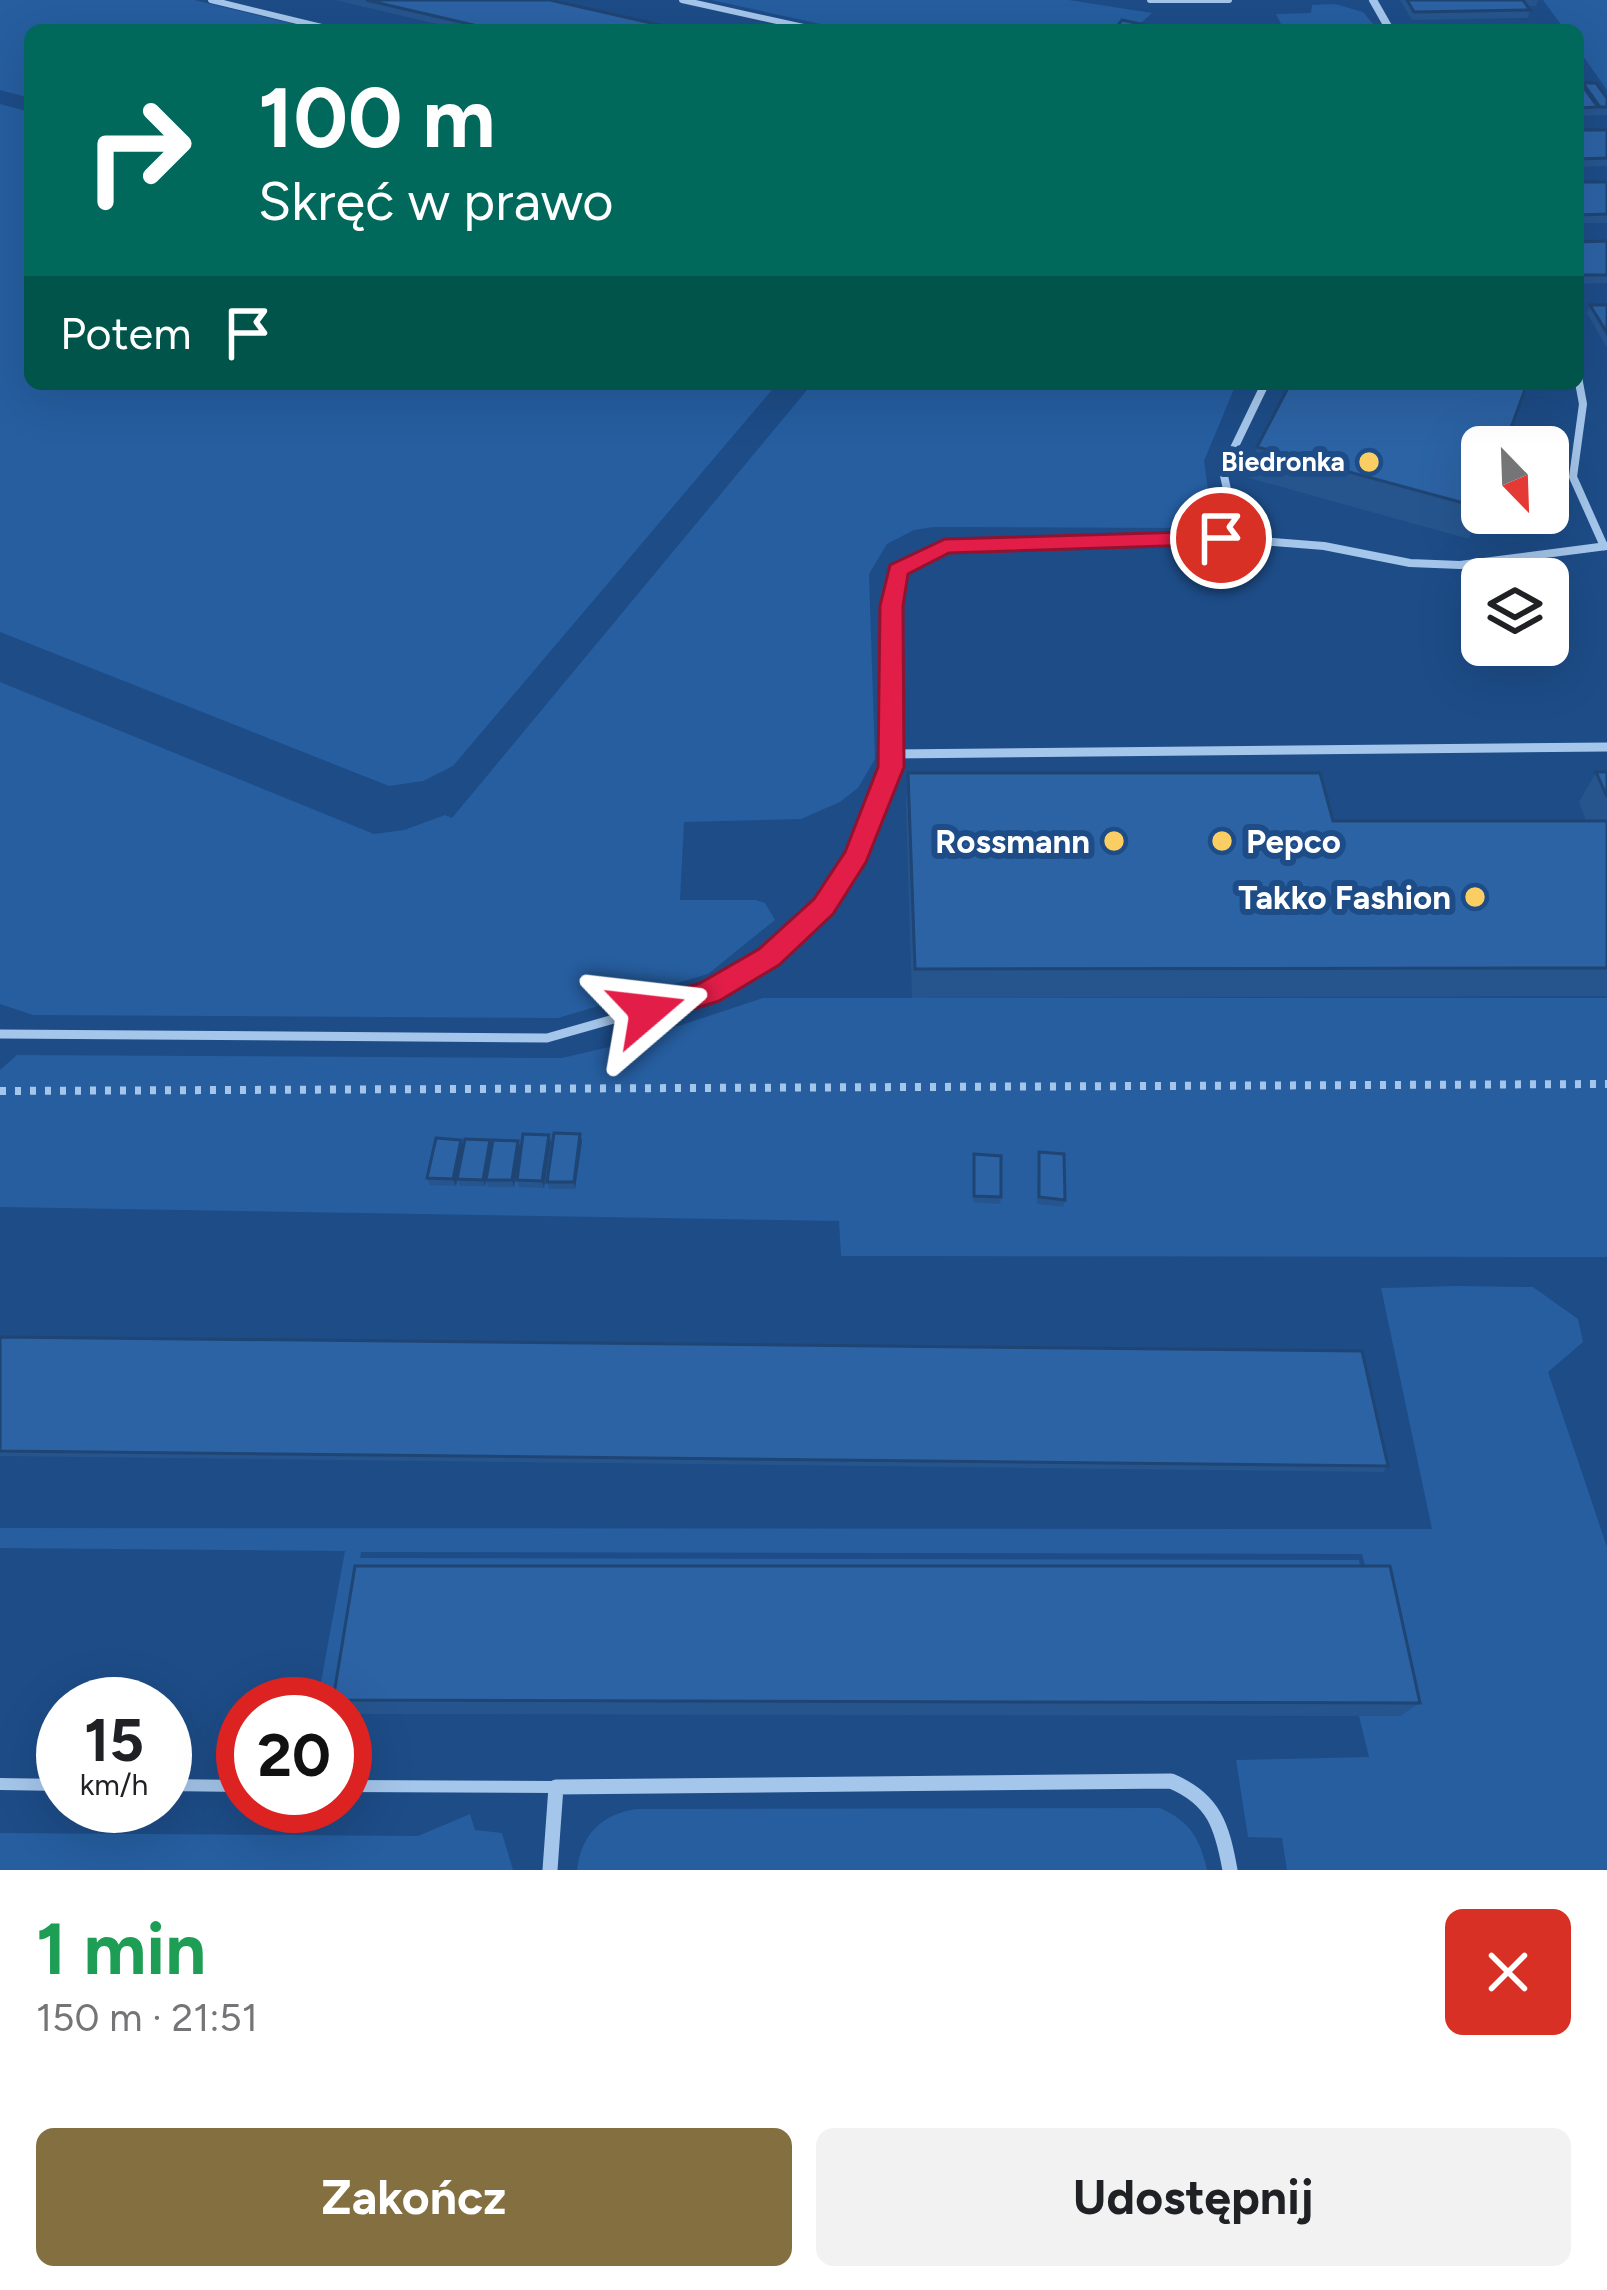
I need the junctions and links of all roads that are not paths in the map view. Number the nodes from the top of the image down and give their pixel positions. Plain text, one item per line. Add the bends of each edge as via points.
1 (211, 0) edge
2 (682, 0) edge
3 (1150, 0) edge
4 (1229, 0) edge
5 (777, 21) junction
6 (309, 24) edge
7 (774, 24) edge
8 (790, 24) edge
9 (1262, 390) edge
10 (1582, 390) edge
11 (1238, 540) junction
12 (1606, 546) edge
13 (1607, 747) edge
14 (891, 754) junction
15 (0, 1034) edge
16 (0, 1784) edge
17 (36, 1785) edge
18 (372, 1786) edge
19 (556, 1786) junction
20 (550, 1870) edge
21 (1230, 1870) edge

1 - 6 lane
2 - 5 lane
3 - 4 lane
5 - 7 lane
5 - 8 lane
9 - 11 lane via 1223,471
10 - 12 lane via 1587,408 1572,450 1573,478
11 - 12 lane via 1460,565
11 - 14 lane via 945,546 898,571
13 - 14 lane
14 - 15 lane via 874,817 823,907 769,957 709,992 547,1038
16 - 17 lane
18 - 19 lane
19 - 20 street
19 - 21 street via 1171,1781 1204,1795 1215,1811

